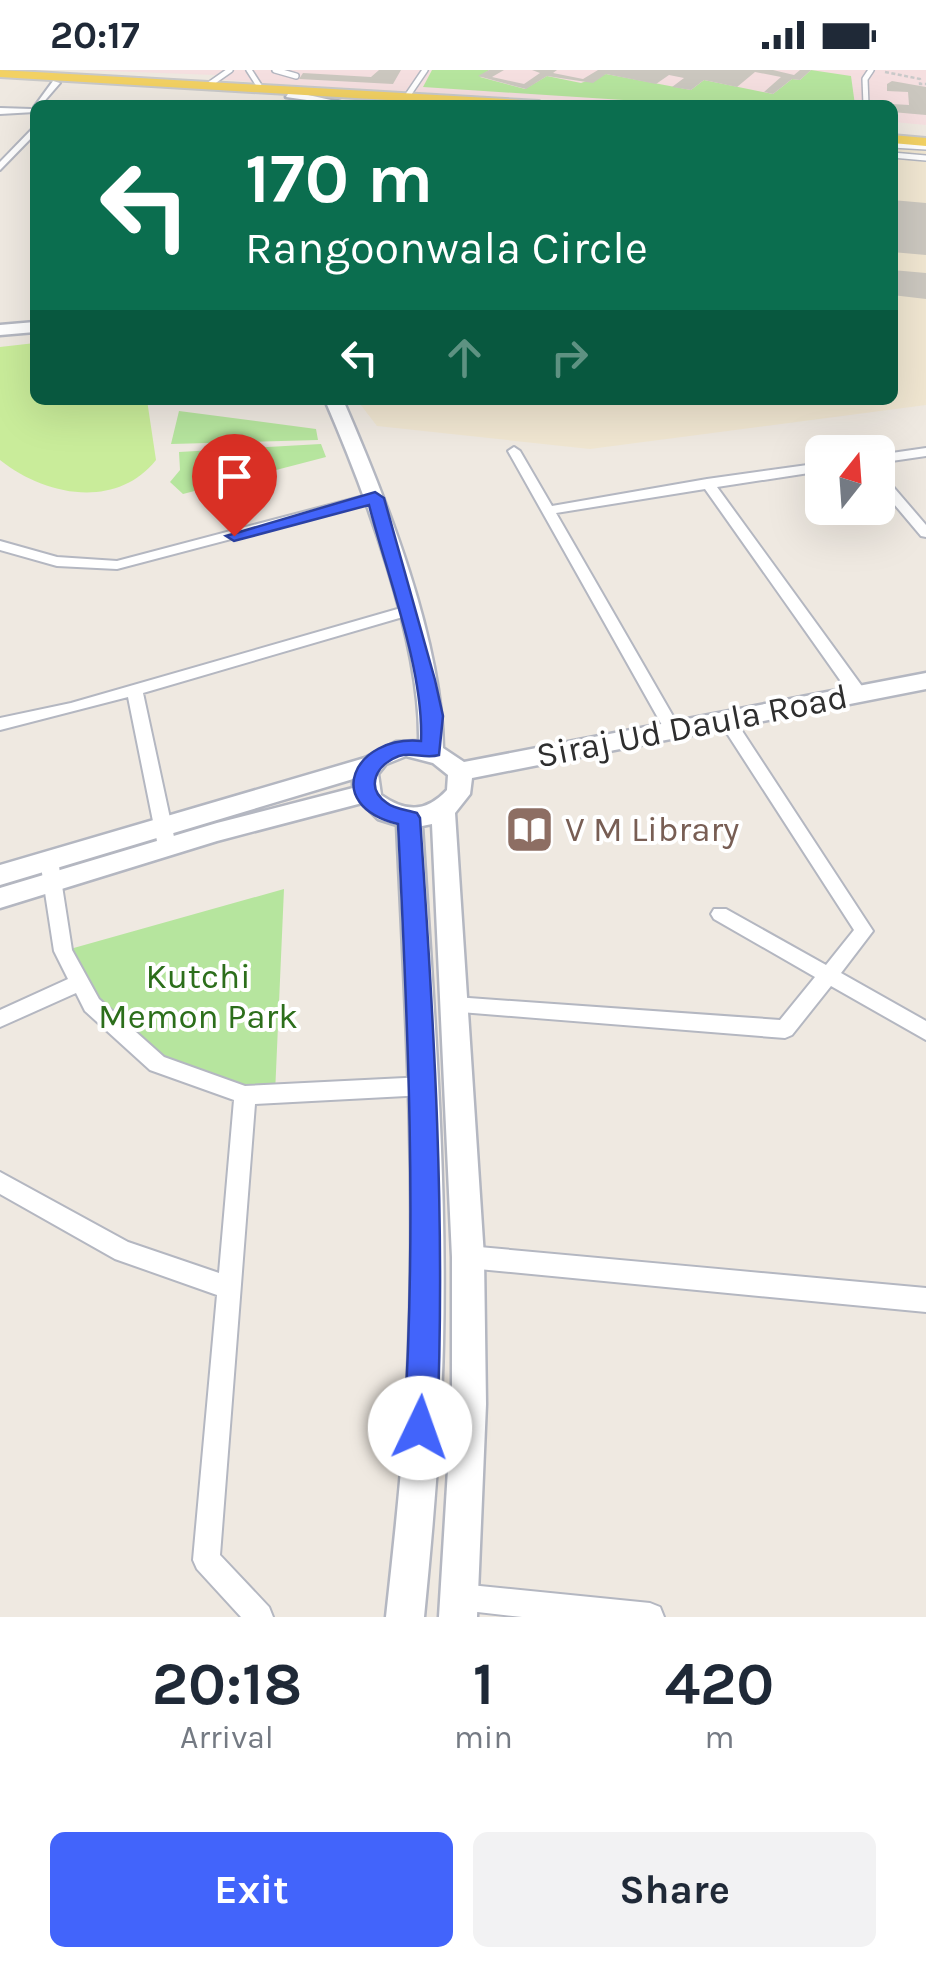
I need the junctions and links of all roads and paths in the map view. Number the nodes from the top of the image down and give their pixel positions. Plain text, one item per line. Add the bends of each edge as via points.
1 (230, 70) edge
2 (249, 70) edge
3 (275, 70) edge
4 (425, 70) edge
5 (853, 70) edge
6 (871, 70) edge
7 (296, 76) dead end
8 (0, 77) edge
9 (59, 79) junction
10 (865, 79) junction
11 (210, 84) junction
12 (926, 84) edge
13 (260, 87) junction
14 (290, 95) junction
15 (408, 95) junction
16 (42, 100) edge
17 (313, 100) edge
18 (365, 100) edge
19 (474, 100) edge
20 (866, 100) edge
21 (30, 109) edge
22 (0, 111) edge
23 (898, 132) edge
24 (30, 134) edge
25 (926, 134) edge
26 (898, 142) edge
27 (926, 144) edge
28 (898, 156) edge
29 (926, 158) edge
30 (0, 167) edge
31 (30, 327) edge
32 (0, 330) edge
33 (336, 405) edge
34 (514, 451) dead end
35 (926, 452) edge
36 (895, 457) edge
37 (805, 469) edge
38 (707, 483) junction
39 (895, 497) edge
40 (375, 498) junction
41 (549, 510) junction
42 (926, 533) edge
43 (0, 545) edge
44 (408, 611) junction
45 (926, 681) edge
46 (134, 690) junction
47 (858, 693) junction
48 (727, 721) junction
49 (0, 724) edge
50 (673, 730) junction
51 (431, 750) junction
52 (370, 765) junction
53 (458, 772) junction
54 (364, 794) junction
55 (443, 809) junction
56 (409, 818) junction
57 (164, 836) junction
58 (52, 869) junction
59 (0, 874) edge
60 (0, 898) edge
61 (720, 914) dead end
62 (828, 976) junction
63 (80, 982) junction
64 (455, 1005) junction
65 (0, 1019) edge
66 (926, 1031) edge
67 (425, 1086) junction
68 (244, 1095) junction
69 (0, 1182) edge
70 (468, 1257) junction
71 (230, 1288) junction
72 (926, 1300) edge
73 (459, 1607) edge
74 (259, 1617) edge
75 (405, 1617) edge
76 (650, 1617) edge

1 - 11 lane
2 - 13 lane
3 - 7 lane
4 - 15 lane
5 - 10 lane
6 - 10 lane
6 - 12 path
8 - 9 main road
9 - 11 main road
9 - 14 main road
9 - 16 street
10 - 20 lane
11 - 13 main road
13 - 15 main road
14 - 17 main road
14 - 18 main road
15 - 19 main road
21 - 22 street
23 - 25 main road
24 - 30 street
26 - 27 main road
28 - 29 lane
31 - 32 main road
33 - 40 main road
34 - 41 street
35 - 36 street
37 - 38 street
38 - 41 street
38 - 47 street
39 - 42 street
40 - 43 street via 117,565 30,558
40 - 44 main road
41 - 50 street
44 - 46 street
44 - 51 main road via 432,716
45 - 47 main road, Siraj Ud Daula Road
46 - 49 street
46 - 57 street
47 - 48 main road, Siraj Ud Daula Road
48 - 50 main road, Siraj Ud Daula Road
48 - 62 street via 864,930
50 - 53 main road, Siraj Ud Daula Road
51 - 52 main road via 404,748
51 - 53 main road
52 - 54 main road
52 - 57 main road
53 - 55 main road via 458,792
54 - 56 main road via 381,812
54 - 57 main road
55 - 56 main road
55 - 64 main road
56 - 67 main road
57 - 58 main road
58 - 59 main road
58 - 60 main road
58 - 63 street via 60,944
61 - 62 street
62 - 64 street via 785,1029
62 - 66 street
63 - 65 street
63 - 68 street via 92,1005 157,1064
64 - 70 main road
67 - 68 street
67 - 75 main road via 427,1310
68 - 71 street
69 - 71 street via 123,1251
70 - 72 street
70 - 73 main road via 470,1404
71 - 74 street via 206,1560
73 - 76 street

